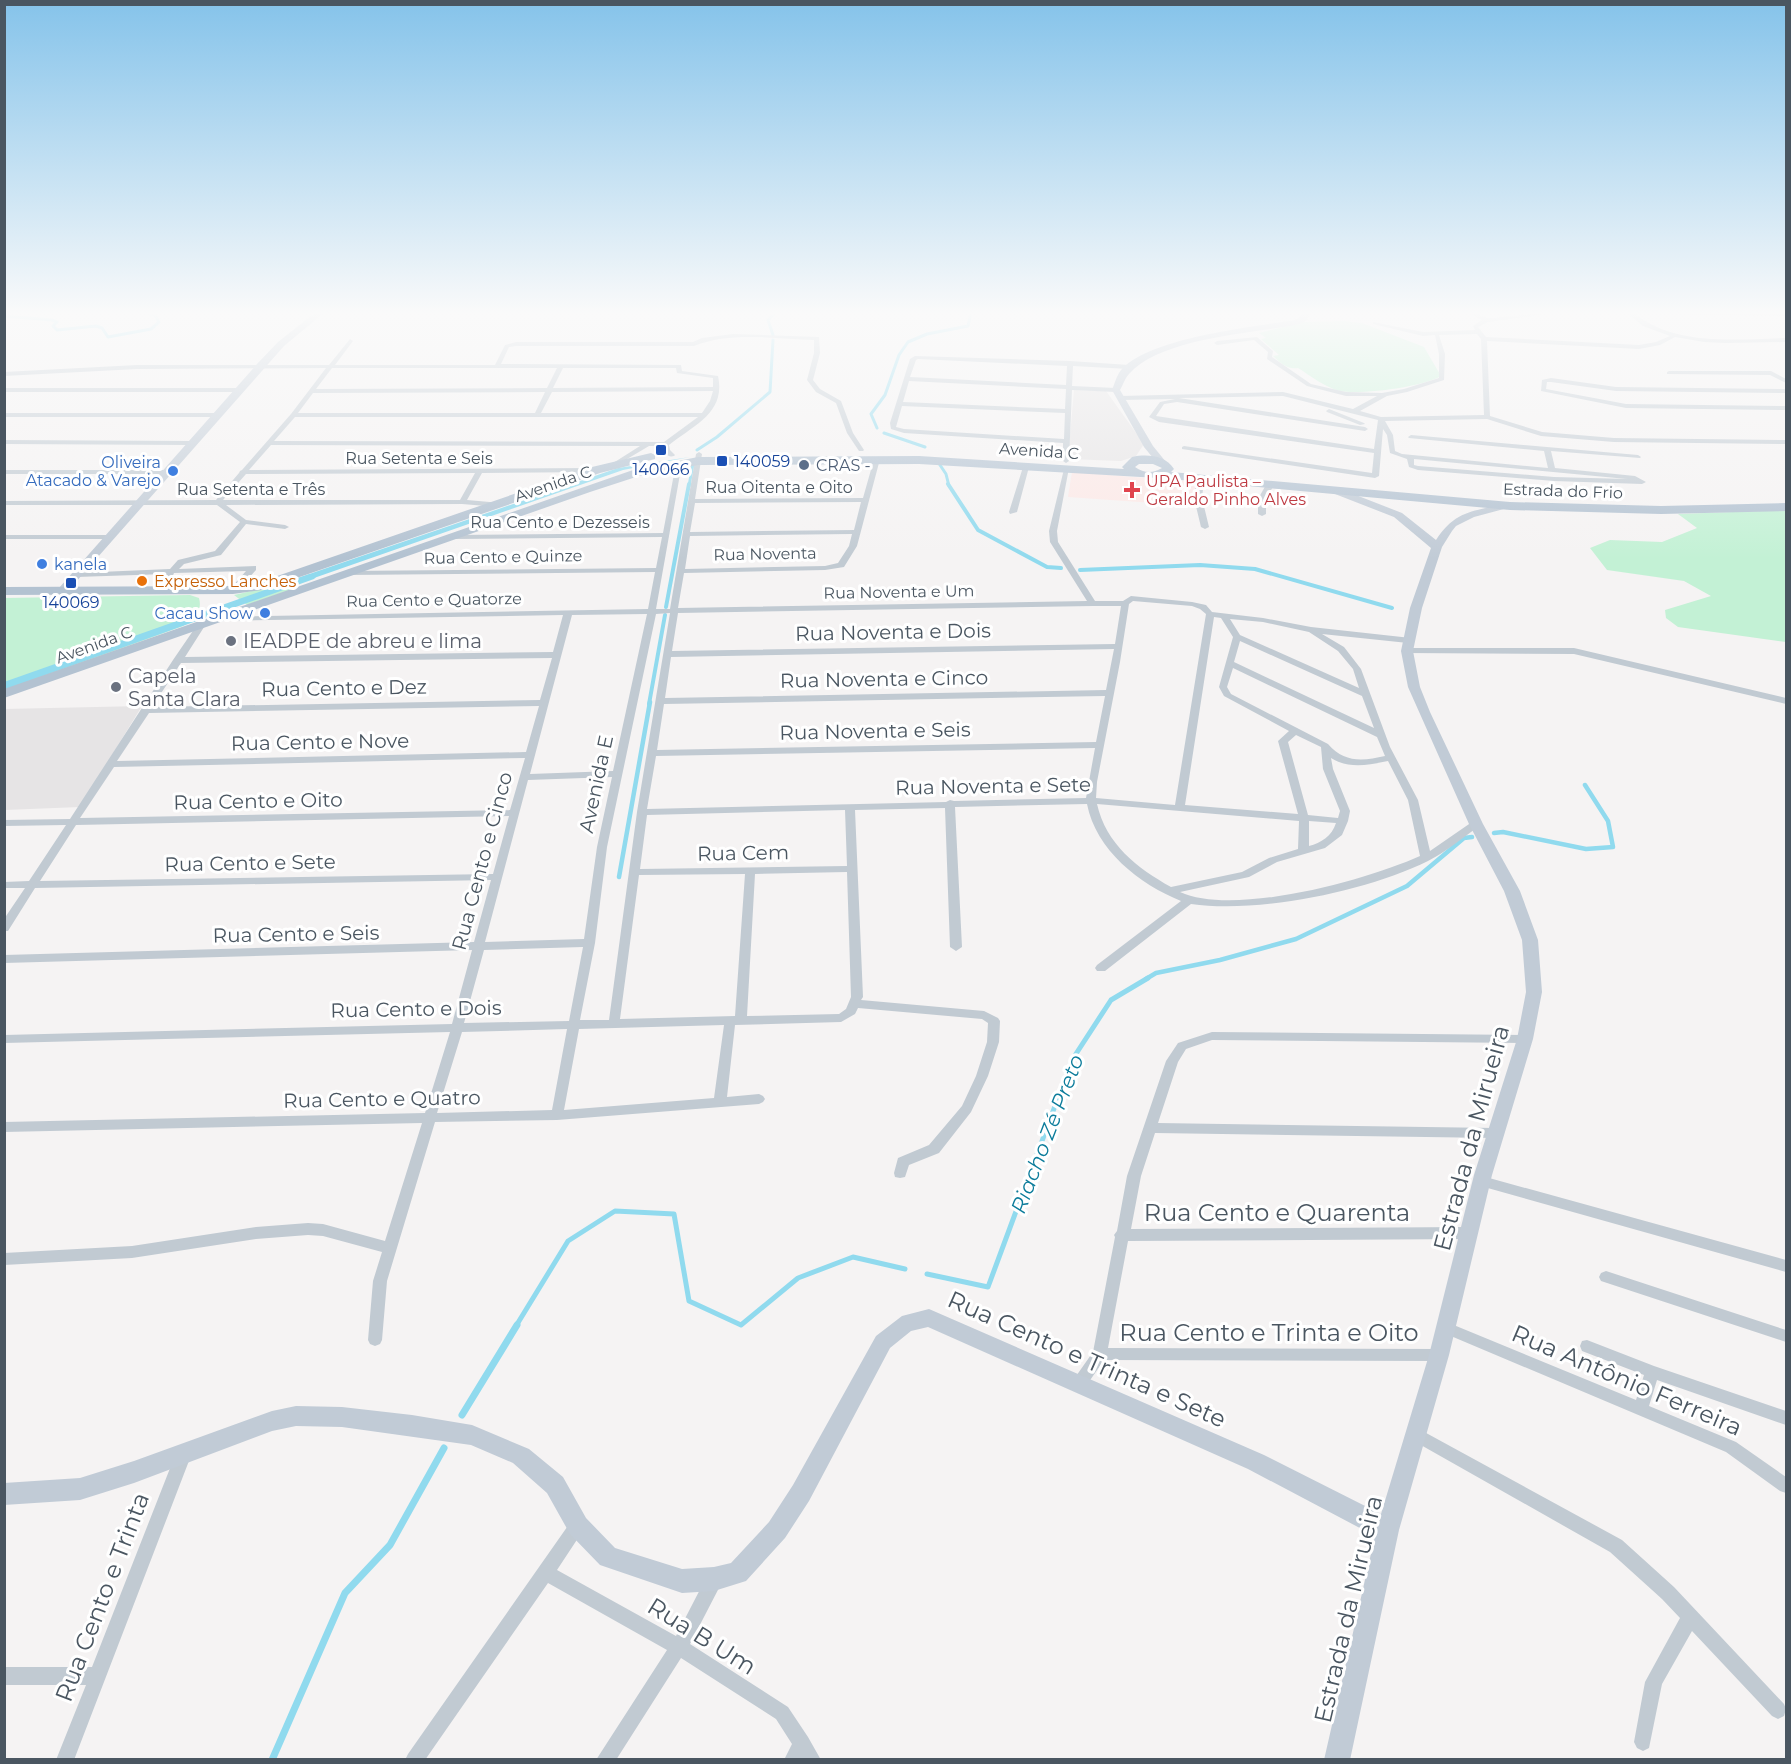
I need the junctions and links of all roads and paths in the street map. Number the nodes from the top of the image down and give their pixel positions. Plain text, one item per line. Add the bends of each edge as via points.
1 (235, 394) edge
2 (310, 394) edge
3 (548, 394) edge
4 (715, 394) edge
5 (823, 394) edge
6 (902, 394) edge
7 (1069, 394) edge
8 (1118, 394) edge
9 (1284, 394) edge
10 (1385, 394) edge
11 (1486, 394) edge
12 (1565, 394) edge
13 (1314, 401) junction
14 (900, 404) junction
15 (1786, 408) edge
16 (1068, 411) junction
17 (1354, 411) junction
18 (4, 415) edge
19 (293, 415) junction
20 (537, 415) junction
21 (706, 415) junction
22 (217, 416) junction
23 (1487, 417) junction
24 (1381, 419) junction
25 (1365, 429) dead end
26 (1379, 430) junction
27 (1411, 437) dead end
28 (1068, 441) junction
29 (4, 442) edge
30 (1786, 442) edge
31 (192, 443) junction
32 (269, 443) junction
33 (649, 444) junction
34 (1149, 447) junction
35 (1184, 448) dead end
36 (1547, 449) junction
37 (861, 450) junction
38 (1378, 452) junction
39 (672, 454) junction
40 (837, 455) junction
41 (698, 457) junction
42 (1638, 457) dead end
43 (1410, 458) junction
44 (877, 459) junction
45 (1134, 460) junction
46 (1281, 462) junction
47 (1067, 465) junction
48 (612, 466) junction
49 (1026, 467) junction
50 (1162, 467) junction
51 (596, 470) junction
52 (1552, 471) junction
53 (4, 472) edge
54 (167, 472) junction
55 (242, 472) junction
56 (478, 472) junction
57 (1352, 473) junction
58 (1139, 474) junction
59 (1274, 479) junction
60 (1200, 480) junction
61 (1228, 481) junction
62 (1345, 488) junction
63 (866, 500) junction
64 (693, 501) junction
65 (218, 502) junction
66 (462, 502) junction
67 (4, 503) edge
68 (138, 503) junction
69 (498, 505) junction
70 (1510, 506) junction
71 (1786, 507) edge
72 (1013, 512) dead end
73 (1262, 514) dead end
74 (244, 522) junction
75 (1205, 526) dead end
76 (285, 527) dead end
77 (856, 532) junction
78 (687, 534) junction
79 (667, 535) junction
80 (4, 537) edge
81 (108, 537) junction
82 (454, 537) junction
83 (1437, 547) junction
84 (659, 570) junction
85 (682, 571) junction
86 (171, 572) junction
87 (347, 573) junction
88 (76, 575) junction
89 (163, 589) junction
90 (194, 589) junction
91 (63, 590) junction
92 (228, 590) junction
93 (8, 593) edge
94 (1125, 603) junction
95 (1092, 604) junction
96 (675, 610) junction
97 (652, 611) junction
98 (568, 613) junction
99 (1209, 614) junction
100 (209, 616) junction
101 (1224, 616) junction
102 (1311, 630) junction
103 (1237, 637) junction
104 (1118, 646) junction
105 (1407, 646) junction
106 (668, 654) junction
107 (556, 655) junction
108 (177, 660) junction
109 (1230, 663) junction
110 (1109, 693) junction
111 (4, 694) edge
112 (1366, 694) junction
113 (660, 701) junction
114 (1786, 701) edge
115 (542, 703) junction
116 (147, 710) junction
117 (1296, 730) junction
118 (1380, 735) junction
119 (1100, 745) junction
120 (1325, 746) junction
121 (651, 753) junction
122 (529, 755) junction
123 (1391, 758) junction
124 (113, 764) junction
125 (617, 774) junction
126 (523, 777) junction
127 (1091, 801) junction
128 (950, 803) junction
129 (850, 807) junction
130 (1180, 807) junction
131 (642, 812) junction
132 (513, 813) junction
133 (1303, 817) junction
134 (1344, 821) junction
135 (4, 822) edge
136 (72, 823) junction
137 (1476, 824) junction
138 (1303, 852) junction
139 (1426, 858) junction
140 (852, 869) junction
141 (750, 871) junction
142 (635, 872) junction
143 (496, 877) junction
144 (4, 885) edge
145 (32, 885) junction
146 (1170, 891) junction
147 (1189, 900) junction
148 (4, 928) edge
149 (589, 943) junction
150 (477, 947) junction
151 (956, 947) dead end
152 (4, 959) edge
153 (1101, 968) dead end
154 (856, 1004) junction
155 (735, 1021) junction
156 (614, 1023) junction
157 (574, 1026) junction
158 (457, 1028) junction
159 (4, 1039) edge
160 (1525, 1039) junction
161 (759, 1099) dead end
162 (720, 1102) junction
163 (557, 1115) junction
164 (430, 1118) junction
165 (4, 1127) edge
166 (1150, 1128) junction
167 (1495, 1133) junction
168 (900, 1173) dead end
169 (1482, 1181) junction
170 (1469, 1233) junction
171 (1121, 1235) junction
172 (390, 1248) junction
173 (4, 1259) edge
174 (1786, 1266) edge
175 (1606, 1277) dead end
176 (1444, 1327) junction
177 (1786, 1336) edge
178 (375, 1340) dead end
179 (1587, 1346) dead end
180 (1100, 1354) junction
181 (1439, 1355) junction
182 (1652, 1372) junction
183 (1078, 1384) junction
184 (1641, 1410) junction
185 (1786, 1418) edge
186 (1417, 1435) junction
187 (184, 1453) junction
188 (1786, 1486) edge
189 (4, 1494) edge
190 (578, 1526) junction
191 (1388, 1530) junction
192 (547, 1574) junction
193 (714, 1579) junction
194 (1690, 1618) junction
195 (679, 1647) junction
196 (4, 1676) edge
197 (97, 1676) junction
198 (1778, 1710) dead end
199 (1643, 1742) dead end
200 (802, 1743) junction
201 (65, 1760) edge
202 (414, 1760) edge
203 (605, 1760) edge
204 (793, 1760) edge
205 (812, 1760) edge
206 (1337, 1760) edge

1 - 22 main road
2 - 19 street
3 - 20 street
4 - 21 street
5 - 37 street via 838,402
6 - 14 street
7 - 16 street
8 - 34 main road via 1126,414
9 - 13 street
10 - 17 street
11 - 23 street
12 - 15 street via 1626,406
13 - 17 street
13 - 26 street
14 - 16 street
14 - 28 street via 893,428 904,431
16 - 28 street
17 - 24 street
18 - 22 street
19 - 20 street
19 - 32 street
20 - 21 street
21 - 39 street
22 - 31 main road
23 - 24 street
23 - 30 street via 1520,429 1567,437 1641,442
24 - 26 street
24 - 43 street via 1390,435 1392,452
25 - 38 street via 1177,400 1164,402 1152,417
26 - 38 street
27 - 36 street
28 - 47 street
29 - 31 street
31 - 54 main road
32 - 33 street
32 - 55 street
33 - 39 street
33 - 48 street
34 - 45 main road
34 - 50 main road
35 - 46 street
36 - 42 street
36 - 52 street
37 - 40 main road, Avenida C
37 - 47 main road, Avenida C via 924,450
38 - 57 street via 1375,476
39 - 41 main road, Avenida C
39 - 48 main road, Avenida C
39 - 79 street, Avenida E
39 - 82 main road, Avenida C
40 - 41 main road, Avenida C
40 - 44 main road, Avenida C
41 - 64 street
43 - 52 street
43 - 52 street via 1411,466 1418,468 1642,483 1635,478
44 - 49 main road, Avenida C
44 - 63 street
45 - 47 main road, Avenida C
45 - 50 main road
45 - 58 main road via 1129,469
46 - 57 street
46 - 59 street
47 - 49 main road, Avenida C
47 - 58 main road, Avenida C
47 - 95 street via 1054,542
48 - 51 main road, Avenida C
49 - 72 street
50 - 58 main road
50 - 60 main road
50 - 61 main road
51 - 56 street, Rua Setenta e Seis
51 - 69 main road, Avenida C
53 - 54 street
54 - 68 main road
55 - 56 street, Rua Setenta e Seis
55 - 65 street
56 - 66 street
57 - 62 street
59 - 61 main road
59 - 62 main road
59 - 73 street via 1262,499
60 - 61 main road
60 - 75 street via 1198,498
62 - 70 main road, Estrada do Frio
62 - 83 main road via 1398,515
63 - 64 street, Rua Oitenta e Oito
63 - 77 street
64 - 78 street
65 - 66 street, Rua Setenta e Três
65 - 68 street, Rua Setenta e Três
65 - 74 street
66 - 69 street, Rua Setenta e Três
67 - 68 street, Rua Setenta e Três
68 - 81 main road
69 - 92 main road, Avenida C via 281,581
70 - 71 main road, Estrada do Frio via 1640,510
70 - 83 main road, Estrada da Mirueira via 1452,524
74 - 76 street
74 - 86 street via 218,553 186,559
77 - 78 street
77 - 85 street, Rua Noventa via 840,565
78 - 85 street
79 - 82 street, Rua Cento e Dezesseis
79 - 84 street, Avenida E
80 - 81 street
81 - 88 main road
82 - 87 main road, Avenida C
83 - 105 main road, Estrada da Mirueira
84 - 87 street, Rua Cento e Quinze
84 - 97 street, Avenida E
85 - 96 street
86 - 88 street
86 - 89 street
86 - 92 street via 254,568
87 - 100 main road, Avenida C
88 - 91 main road
89 - 90 main road, Avenida C
89 - 91 main road, Avenida C
90 - 92 main road, Avenida C
90 - 100 main road via 206,598
91 - 93 main road, Avenida C
94 - 95 street, Rua Noventa e Um
94 - 99 street, Rua Noventa e Um via 1134,597 1155,599 1199,605
94 - 104 street
95 - 96 street, Rua Noventa e Um
96 - 97 street, Rua Noventa e Um
96 - 106 street
97 - 98 street, Rua Cento e Quatorze
97 - 125 street, Avenida E
98 - 100 street, Rua Cento e Quatorze
98 - 107 street, Rua Cento e Cinco
99 - 101 street, Rua Noventa e Um
99 - 130 street
100 - 108 street
100 - 111 main road, Avenida C
101 - 102 street, Rua Noventa e Um
101 - 103 street
102 - 105 street, Rua Noventa e Um
102 - 112 street via 1348,655
103 - 109 street
103 - 112 street
104 - 106 street, Rua Noventa e Dois
104 - 110 street
105 - 114 street, Rua Noventa e Um via 1574,651
105 - 137 main road, Estrada da Mirueira via 1413,687
106 - 113 street
107 - 108 street
107 - 115 street, Rua Cento e Cinco
108 - 116 street
109 - 117 street via 1224,680 1225,694
109 - 118 street
110 - 113 street, Rua Noventa e Cinco
110 - 119 street
112 - 118 street
113 - 121 street
115 - 116 street, Rua Cento e Dez
115 - 122 street, Rua Cento e Cinco
116 - 124 street
117 - 120 street
117 - 133 street via 1283,741
118 - 123 street
119 - 121 street, Rua Noventa e Seis
119 - 127 street
120 - 123 street via 1332,757 1341,761
120 - 134 street via 1328,769 1345,811
121 - 131 street
122 - 124 street, Rua Cento e Nove
122 - 126 street, Rua Cento e Cinco
123 - 139 street via 1413,800
124 - 136 street
125 - 126 street
125 - 149 street, Avenida E via 602,846
126 - 132 street, Rua Cento e Cinco
127 - 128 street, Rua Noventa e Sete
127 - 130 street, Rua Noventa e Sete
127 - 146 street via 1094,815 1116,853
128 - 129 street, Rua Noventa e Sete
128 - 151 street
129 - 131 street, Rua Noventa e Sete
129 - 140 street
130 - 133 street, Rua Noventa e Sete
131 - 142 street
132 - 136 street, Rua Cento e Oito
132 - 143 street, Rua Cento e Cinco
133 - 134 street, Rua Noventa e Sete
133 - 138 street
134 - 138 street via 1329,840
135 - 136 street, Rua Cento e Oito
136 - 145 street
137 - 139 street
137 - 160 main road, Estrada da Mirueira via 1512,891 1530,940 1534,992
138 - 146 street via 1273,860 1245,875
139 - 147 street via 1376,878 1314,892 1237,902
140 - 141 street, Rua Cem
140 - 154 street
141 - 142 street, Rua Cem
141 - 155 street
142 - 156 street
143 - 145 street, Rua Cento e Sete
143 - 150 street, Rua Cento e Cinco
144 - 145 street, Rua Cento e Sete
145 - 148 street
146 - 147 street
147 - 153 street
149 - 150 street, Rua Cento e Seis
149 - 157 street, Avenida E
150 - 152 street, Rua Cento e Seis
150 - 158 street, Rua Cento e Cinco
154 - 155 street, Rua Cento e Dois via 847,1015 829,1019
154 - 168 street via 984,1015 994,1021 993,1042 967,1108 934,1149 903,1162
155 - 156 street, Rua Cento e Dois
155 - 162 street
156 - 157 street, Rua Cento e Dois
157 - 158 street, Rua Cento e Dois
157 - 163 street, Avenida E
158 - 159 street, Rua Cento e Dois
158 - 164 street, Rua Cento e Cinco
160 - 166 street via 1205,1038 1182,1046 1172,1061
160 - 167 main road, Estrada da Mirueira
161 - 162 street, Rua Cento e Quatro
162 - 163 street, Rua Cento e Quatro
163 - 164 street, Rua Cento e Quatro
164 - 165 street, Rua Cento e Quatro
164 - 172 street, Rua Cento e Cinco
166 - 167 street
166 - 171 street
167 - 169 main road, Estrada da Mirueira
169 - 170 main road, Estrada da Mirueira
169 - 174 street
170 - 171 street, Rua Cento e Quarenta
170 - 176 main road, Estrada da Mirueira
171 - 180 street
172 - 173 street via 309,1229 122,1253
172 - 178 street, Rua Cento e Cinco via 380,1281
175 - 177 street
176 - 181 main road, Estrada da Mirueira
176 - 184 street, Rua Antônio Ferreira
179 - 182 street
180 - 181 street, Rua Cento e Trinta e Oito
180 - 183 street
181 - 186 main road, Estrada da Mirueira
182 - 184 street
182 - 185 street
183 - 191 main road, Rua Cento e Trinta e Sete via 1256,1462
183 - 193 main road, Rua Cento e Trinta e Sete via 928,1318 916,1318 901,1325 883,1342 777,1530 738,1573
184 - 188 street, Rua Antônio Ferreira via 1731,1447
186 - 191 main road, Estrada da Mirueira
186 - 194 street via 1616,1546
187 - 189 main road via 80,1489
187 - 190 main road via 296,1416 342,1417 472,1435 521,1456 555,1485
187 - 197 street, Rua Cento e Trinta
190 - 192 street
190 - 193 main road via 608,1557 682,1581
191 - 206 main road, Estrada da Mirueira
192 - 195 street, Rua B Um
192 - 202 street
193 - 195 street
194 - 198 street
194 - 199 street via 1654,1682
195 - 200 street, Rua B Um via 782,1713
195 - 203 street
196 - 197 street
197 - 201 street, Rua Cento e Trinta
200 - 204 street
200 - 205 street, Rua B Um

